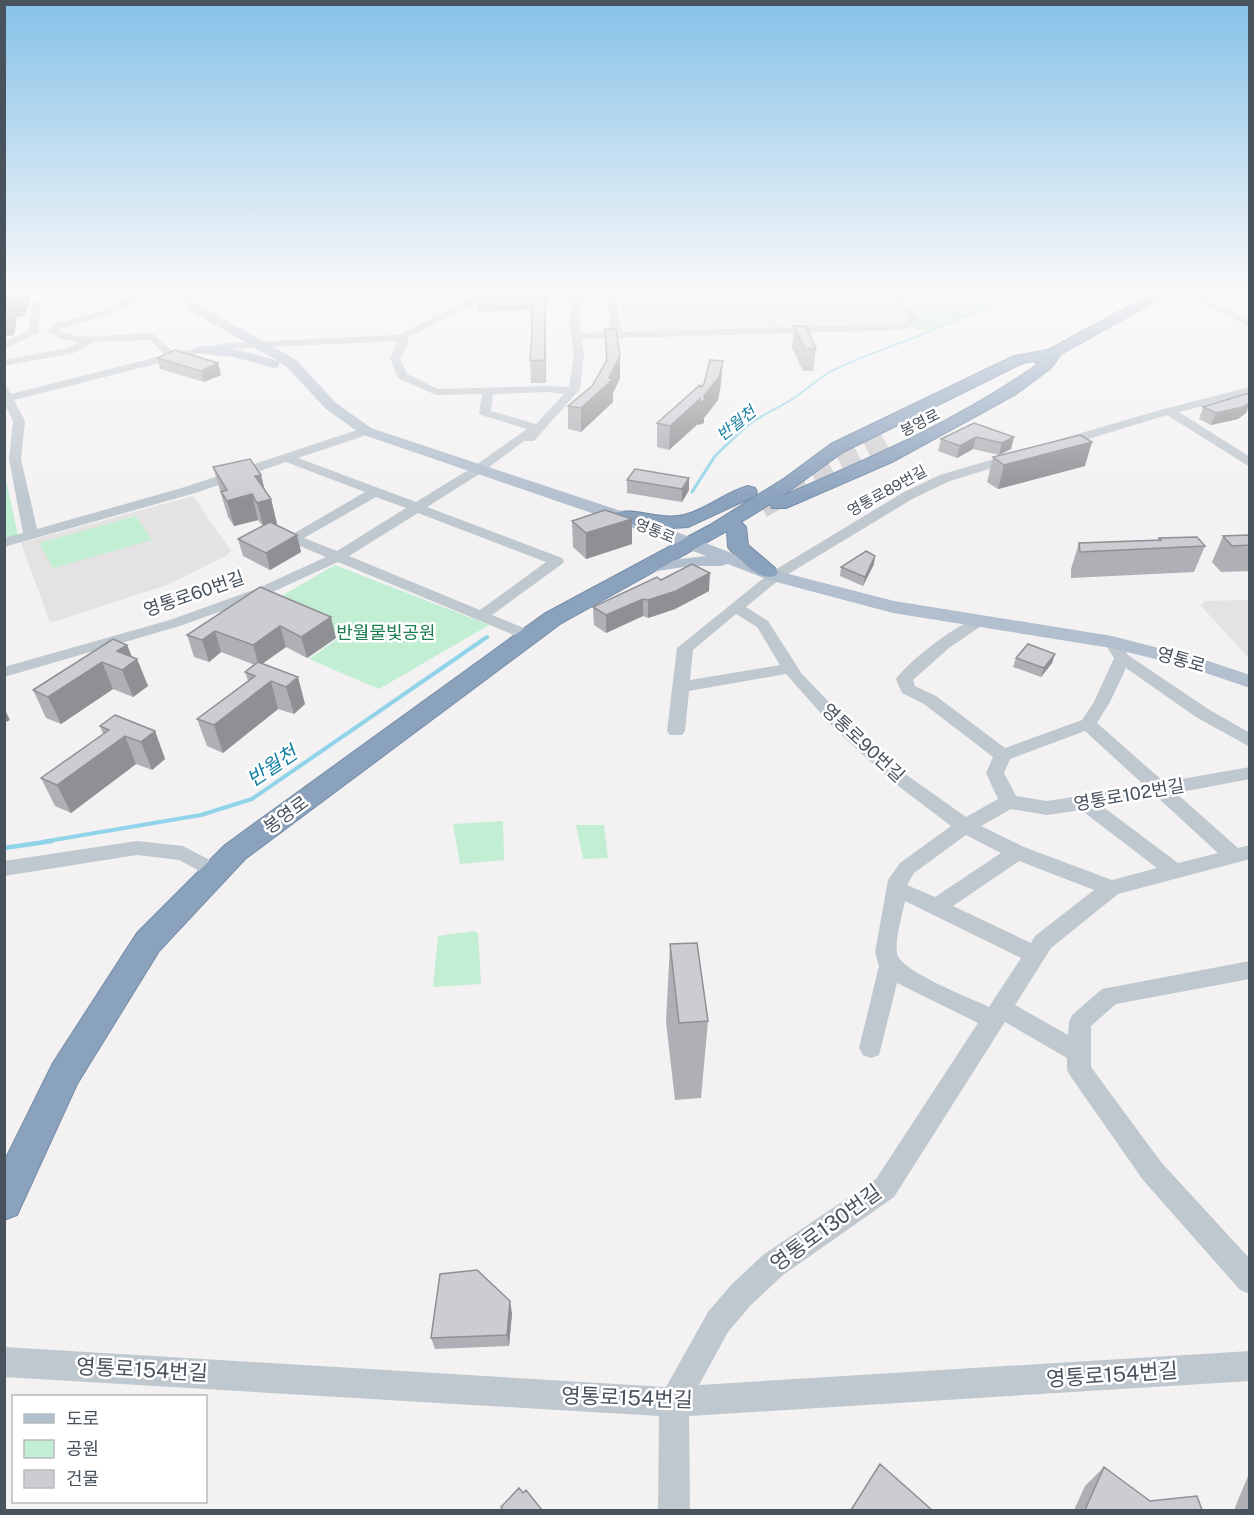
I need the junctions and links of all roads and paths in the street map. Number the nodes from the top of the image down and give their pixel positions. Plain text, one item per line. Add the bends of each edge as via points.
1 (161, 360) edge
2 (281, 360) edge
3 (396, 360) edge
4 (578, 360) edge
5 (1019, 360) edge
6 (1042, 360) edge
7 (1050, 360) edge
8 (488, 390) junction
9 (1250, 390) edge
10 (572, 391) junction
11 (6, 396) edge
12 (1168, 411) junction
13 (537, 428) junction
14 (366, 431) junction
15 (860, 435) junction
16 (891, 438) tunnel mouth
17 (910, 446) junction
18 (1046, 447) edge
19 (837, 448) junction
20 (1024, 454) edge
21 (286, 458) junction
22 (503, 460) junction
23 (1250, 463) edge
24 (482, 471) junction
25 (532, 488) junction
26 (375, 492) junction
27 (416, 508) junction
28 (621, 517) junction
29 (644, 526) junction
30 (736, 527) junction
31 (31, 536) junction
32 (4, 543) edge
33 (688, 544) junction
34 (337, 557) junction
35 (739, 561) junction
36 (649, 566) junction
37 (772, 574) junction
38 (735, 607) junction
39 (482, 615) junction
40 (979, 622) junction
41 (530, 636) junction
42 (1112, 642) junction
43 (1122, 658) junction
44 (790, 668) junction
45 (4, 672) edge
46 (1250, 682) edge
47 (681, 687) junction
48 (1088, 724) junction
49 (676, 731) dead end
50 (1250, 741) edge
51 (1003, 755) junction
52 (1250, 773) edge
53 (1161, 790) junction
54 (1009, 802) junction
55 (1084, 803) junction
56 (965, 826) junction
57 (1017, 852) junction
58 (1242, 854) edge
59 (4, 869) edge
60 (1175, 871) junction
61 (216, 872) junction
62 (896, 888) junction
63 (1111, 888) junction
64 (936, 907) junction
65 (1035, 955) junction
66 (890, 966) junction
67 (1250, 970) edge
68 (998, 1015) junction
69 (871, 1048) dead end
70 (1079, 1053) junction
71 (4, 1202) edge
72 (1250, 1280) edge
73 (4, 1362) edge
74 (1250, 1366) edge
75 (674, 1402) junction
76 (674, 1510) edge

1 - 11 street
2 - 14 main road, 영통로 via 291,363 331,406
3 - 8 street via 402,376 436,392
4 - 10 street
5 - 15 highway
6 - 16 highway, 봉영로
7 - 17 highway via 1010,391
8 - 10 street
8 - 13 street via 485,413
9 - 12 street
10 - 13 street
11 - 31 street via 19,421 15,459
12 - 18 street
12 - 23 street
13 - 22 street via 529,440
13 - 24 street
14 - 21 street
14 - 24 main road, 영통로
15 - 17 highway via 869,445 884,450
15 - 19 highway
17 - 30 highway via 789,499
19 - 28 highway via 688,522 657,523
19 - 33 highway, 봉영로 via 791,482
20 - 37 street, 영통로89번길 via 945,478 909,495
21 - 26 street
21 - 31 street
22 - 24 street
22 - 25 street via 500,472
24 - 25 main road, 영통로
24 - 27 street, 영통로60번길
25 - 28 main road, 영통로
26 - 27 street
26 - 34 street via 293,538
27 - 34 street, 영통로60번길
27 - 39 street via 557,561
28 - 29 main road, 영통로
29 - 33 main road, 영통로
29 - 36 main road via 655,545
30 - 33 highway via 717,538
30 - 37 highway via 738,547
31 - 32 street
33 - 35 main road, 영통로
33 - 36 highway, 봉영로
34 - 39 street
34 - 45 street, 영통로60번길 via 261,592 175,623
35 - 36 main road
35 - 37 main road, 영통로
36 - 41 highway, 봉영로 via 552,619
37 - 38 street
37 - 40 main road, 영통로 via 893,608
38 - 44 street, 영통로90번길 via 763,624
38 - 47 street via 685,648
39 - 41 street
40 - 42 main road, 영통로
40 - 51 street via 943,645 904,679 908,689 930,700
41 - 61 highway, 봉영로 via 235,852
42 - 43 street
42 - 46 main road, 영통로
43 - 48 street
43 - 50 street
44 - 47 street
44 - 56 street, 영통로90번길 via 839,723 895,775
47 - 49 street
48 - 51 street
48 - 53 street
51 - 54 street via 995,773
52 - 53 street, 영통로102번길
53 - 55 street, 영통로102번길
53 - 58 street
54 - 55 street, 영통로102번길 via 1047,808
54 - 56 street
55 - 60 street
56 - 57 street, 영통로90번길
56 - 62 street via 907,868
57 - 63 street, 영통로90번길
57 - 64 street
58 - 60 street, 영통로130번길
59 - 61 street via 137,848 183,854
60 - 63 street, 영통로130번길
61 - 71 highway, 봉영로 via 148,942 64,1074
62 - 64 street
62 - 66 street via 886,952
63 - 65 street, 영통로130번길 via 1043,942
64 - 65 street
65 - 68 street, 영통로130번길
66 - 68 street via 905,977
66 - 69 street
67 - 70 street via 1110,996 1080,1022
68 - 70 street
68 - 75 street, 영통로130번길 via 885,1188 773,1265 741,1295 718,1322
70 - 72 street via 1079,1070 1152,1171
73 - 75 street, 영통로154번길
74 - 75 street, 영통로154번길
75 - 76 street

